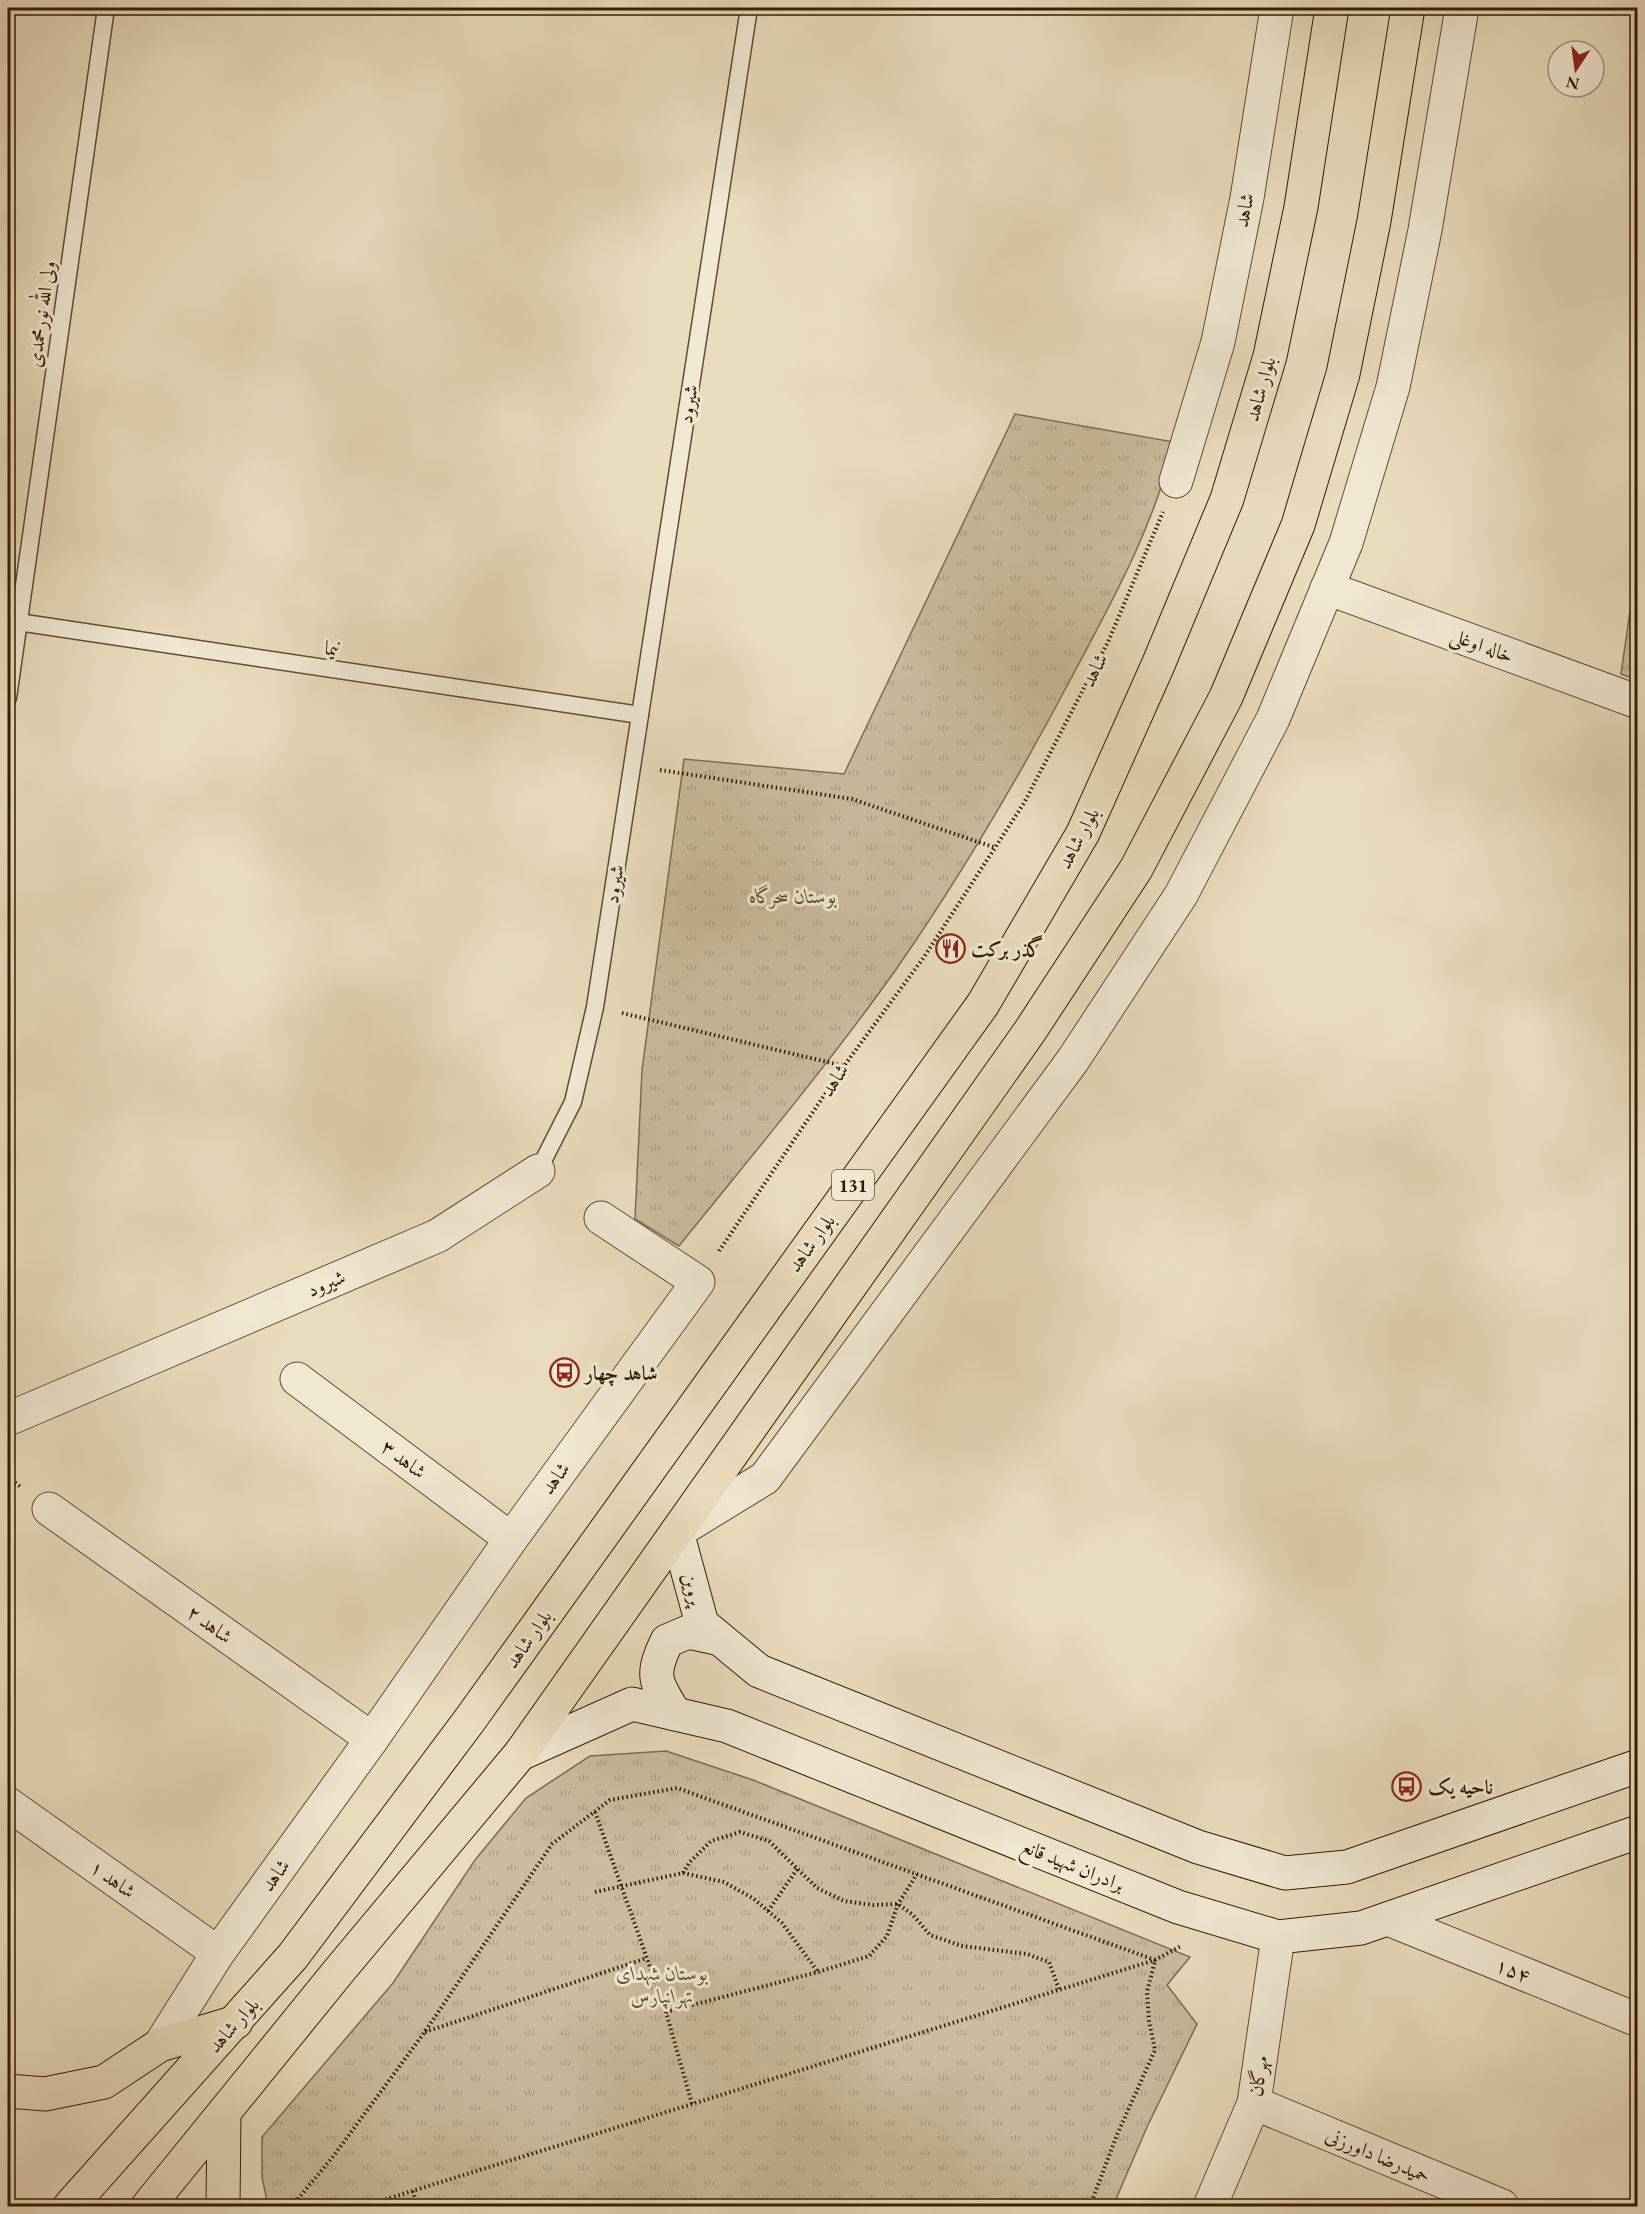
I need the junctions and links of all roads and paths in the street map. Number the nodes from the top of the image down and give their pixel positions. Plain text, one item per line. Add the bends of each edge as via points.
1 (106, 8) edge
2 (749, 8) edge
3 (1277, 8) edge
4 (1332, 8) edge
5 (1408, 8) edge
6 (1462, 8) edge
7 (1176, 481) joint
8 (1327, 588) junction
9 (18, 622) junction
10 (8, 698) edge
11 (1638, 702) edge
12 (640, 715) junction
13 (633, 766) junction
14 (996, 848) junction
15 (595, 1007) junction
16 (844, 1066) junction
17 (538, 1172) joint
18 (601, 1218) dead end
19 (698, 1282) junction
20 (297, 1379) dead end
21 (8, 1419) edge
22 (49, 1509) dead end
23 (677, 1532) junction
24 (511, 1539) junction
25 (720, 1639) junction
26 (675, 1714) junction
27 (372, 1739) junction
28 (520, 1754) junction
29 (1638, 1766) edge
30 (8, 1804) edge
31 (595, 1812) junction
32 (1638, 1832) edge
33 (798, 1868) junction
34 (683, 1873) junction
35 (917, 1874) junction
36 (622, 1886) junction
37 (595, 1892) dead end
38 (898, 1904) junction
39 (768, 1911) junction
40 (1388, 1919) junction
41 (1278, 1937) junction
42 (218, 1953) junction
43 (647, 1958) junction
44 (1155, 1960) junction
45 (818, 1972) junction
46 (1059, 1989) junction
47 (666, 2012) junction
48 (1638, 2020) edge
49 (236, 2022) junction
50 (424, 2033) junction
51 (160, 2045) junction
52 (8, 2091) edge
53 (1254, 2103) junction
54 (692, 2104) junction
55 (224, 2113) junction
56 (413, 2191) junction
57 (70, 2206) edge
58 (148, 2206) edge
59 (223, 2206) edge
60 (292, 2206) edge
61 (364, 2206) edge
62 (417, 2206) edge
63 (1090, 2206) edge
64 (1210, 2206) edge
65 (1502, 2206) edge

1 - 9 lane, ولی الله نورمحمدی
2 - 12 lane, شیرود
3 - 7 street, شاهد via 1247,198 1218,342
4 - 49 main road, بلوار شاهد / 131 via 1300,207 1270,356 1227,499 1083,833 983,1004 469,1722 293,1956
5 - 23 main road via 1374,221 1343,374 1298,525 1226,697 1136,869 1030,1031
6 - 8 street via 1425,230 1393,387 1346,543
7 - 14 path, شاهد via 1108,642 1024,803
8 - 11 street, خاله اوغلی
8 - 23 street via 1273,719 1180,895 1073,1060 765,1478
9 - 10 lane, ولی الله نورمحمدی
9 - 12 lane, نیما
12 - 13 lane, شیرود
13 - 14 path via 852,799
13 - 15 lane, شیرود
14 - 16 path, شاهد via 924,957
15 - 16 path
15 - 17 lane, شیرود via 573,1102
16 - 19 path, شاهد
17 - 21 street, شیرود via 437,1236
18 - 19 street
19 - 24 street, شاهد
20 - 24 street, شاهد ۳
22 - 27 street, شاهد ۲
23 - 25 street, پروین via 702,1624
23 - 28 main road
24 - 27 street, شاهد
25 - 26 street via 688,1632 667,1641 657,1663 658,1687
25 - 29 street via 759,1671 1198,1847 1285,1874 1347,1867
26 - 28 street, برادران شهید قانع via 632,1704
26 - 41 street, برادران شهید قانع via 727,1726 1178,1907
27 - 42 street, شاهد
28 - 55 main road
30 - 42 street, شاهد ۱
31 - 35 path via 610,1800 677,1788
31 - 36 path
31 - 50 path via 552,1844
32 - 40 street, برادران شهید قانع
33 - 34 path via 770,1841 740,1832 711,1841
33 - 38 path via 817,1888 844,1901
33 - 39 path
34 - 36 path
34 - 39 path via 724,1882
35 - 38 path
35 - 44 path
36 - 37 path
36 - 43 path
38 - 45 path via 887,1936 869,1956
38 - 46 path via 930,1935 962,1946 1027,1954 1049,1962
39 - 45 path via 782,1923
40 - 41 street, برادران شهید قانع via 1361,1928
40 - 48 street, ۱۵۴
41 - 53 street, مهرگان
42 - 51 street, شاهد
43 - 47 path
43 - 50 path
44 - 46 path
44 - 63 path via 1147,1992 1155,2050
45 - 47 path
46 - 54 path
47 - 54 path
49 - 51 main road
49 - 57 main road, بلوار شاهد / 131
50 - 60 path
51 - 52 main road via 104,2082 45,2094
53 - 64 street, مهرگان
53 - 65 street, حمیدرضا داورزنی
54 - 56 path
55 - 58 main road
55 - 59 main road
56 - 61 path
56 - 62 path

